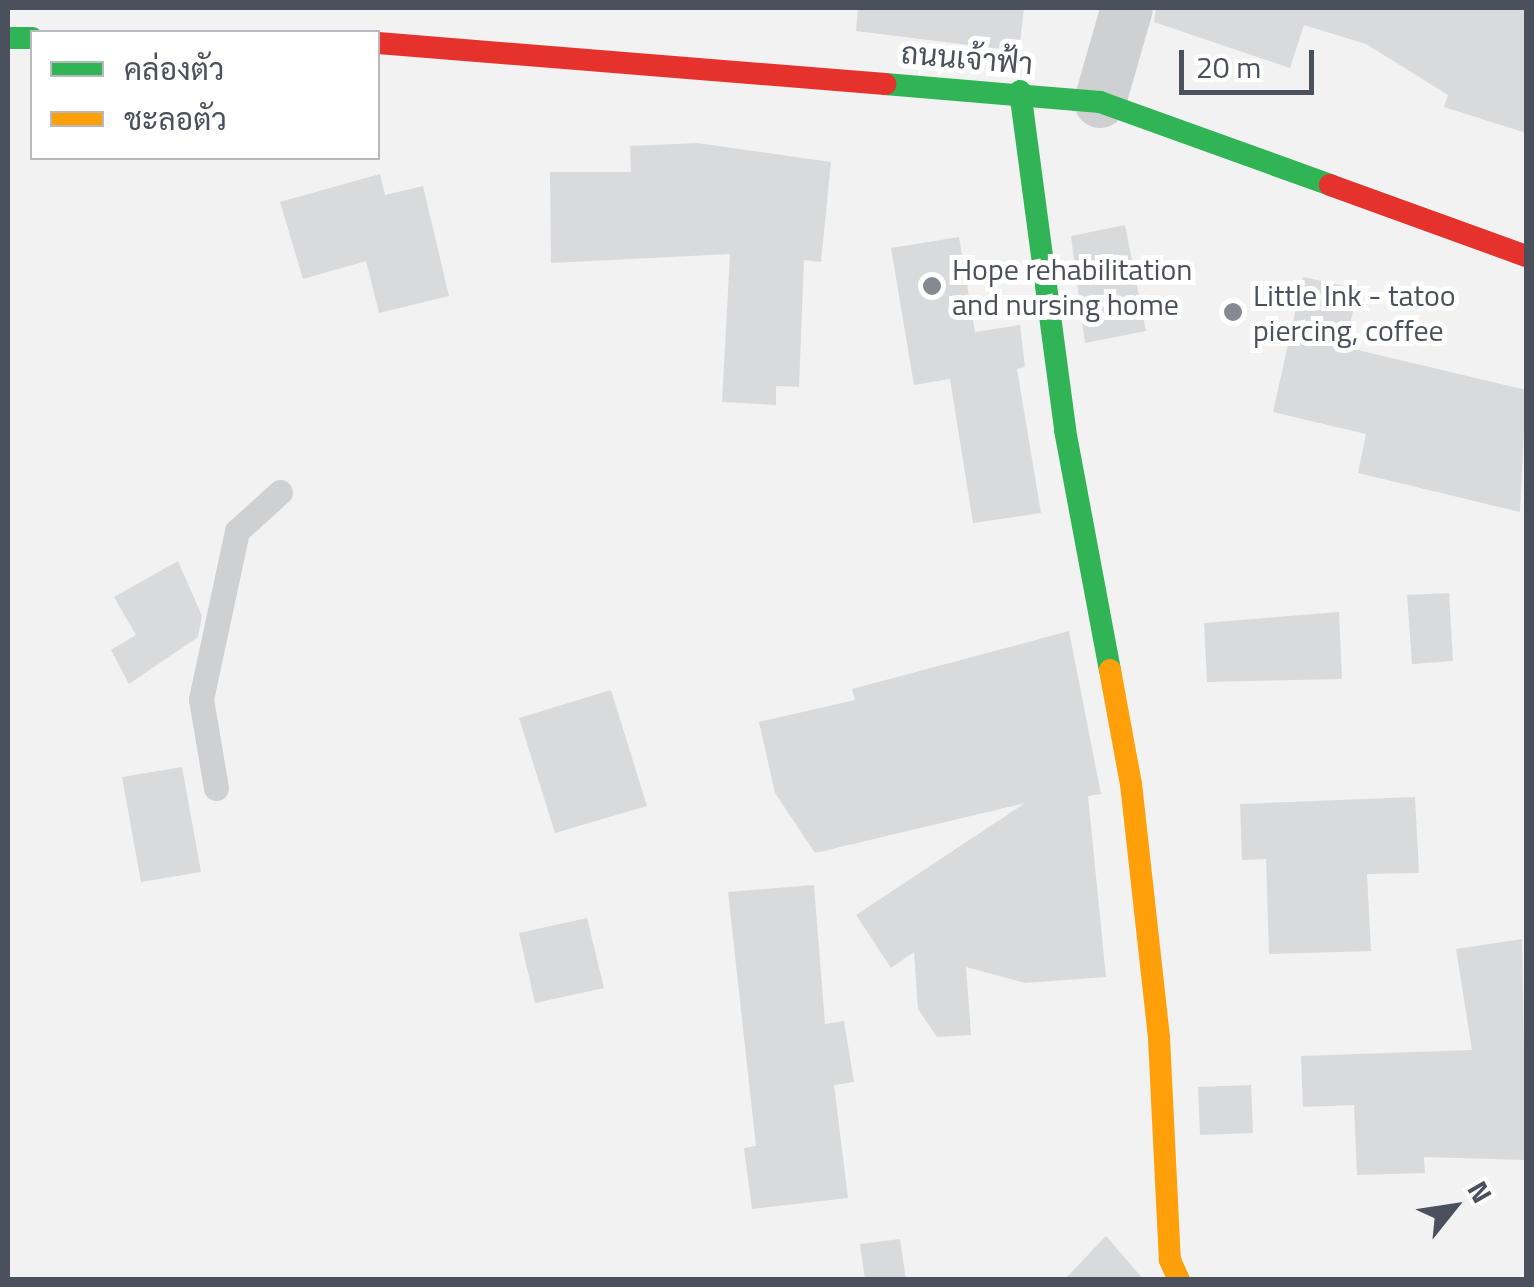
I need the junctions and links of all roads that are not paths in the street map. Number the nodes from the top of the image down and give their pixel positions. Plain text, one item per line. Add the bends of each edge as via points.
1 (1127, 8) edge
2 (380, 43) edge
3 (1020, 91) junction
4 (1100, 102) junction
5 (1526, 256) edge
6 (280, 492) dead end
7 (216, 788) dead end
8 (1179, 1280) edge

1 - 4 street
2 - 3 main road, ถนนเจ้าฟ้า
3 - 4 main road, ถนนเจ้าฟ้า
3 - 8 main road via 1065,430 1131,784 1159,1038 1170,1260
4 - 5 main road, ถนนเจ้าฟ้า
6 - 7 lane via 236,531 201,698

